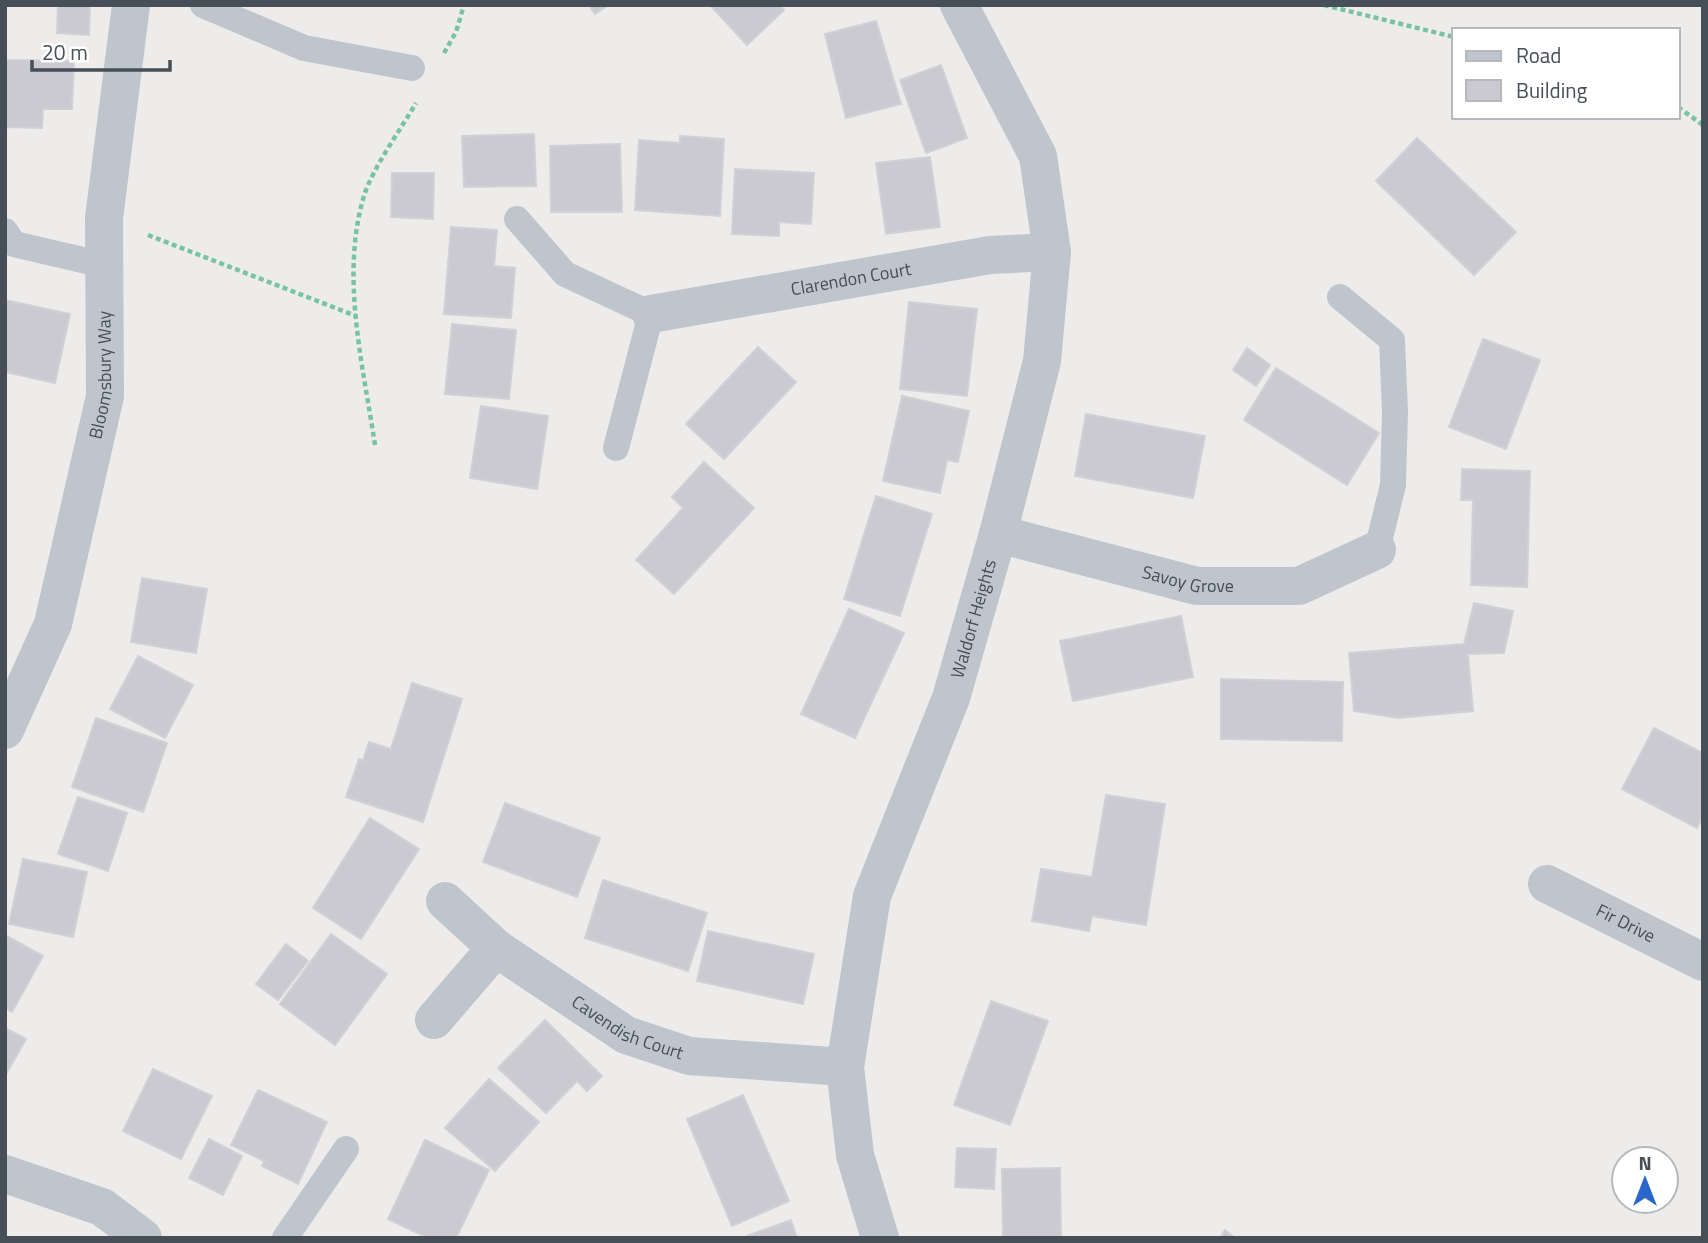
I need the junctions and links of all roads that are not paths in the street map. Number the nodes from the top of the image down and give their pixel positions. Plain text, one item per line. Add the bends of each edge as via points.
1 (131, 5) edge
2 (203, 5) edge
3 (959, 5) edge
4 (412, 68) dead end
5 (517, 219) dead end
6 (5, 231) edge
7 (1052, 251) junction
8 (104, 265) junction
9 (1340, 297) dead end
10 (651, 314) junction
11 (616, 448) dead end
12 (998, 534) junction
13 (1377, 550) joint
14 (5, 730) edge
15 (1547, 884) dead end
16 (445, 901) dead end
17 (496, 948) junction
18 (1703, 962) edge
19 (434, 1020) dead end
20 (845, 1067) junction
21 (346, 1149) dead end
22 (5, 1174) edge
23 (143, 1238) edge
24 (285, 1238) edge
25 (880, 1238) edge

1 - 8 street, Bloomsbury Way via 104,218
2 - 4 lane via 304,48
3 - 7 street, Waldorf Heights via 1038,156
5 - 10 lane via 565,274
6 - 8 lane via 14,244
7 - 10 street, Clarendon Court via 990,255
7 - 12 street, Waldorf Heights via 1042,361
8 - 14 street, Bloomsbury Way via 105,396 53,624
9 - 13 lane via 1392,341 1393,485
10 - 11 lane
12 - 13 street, Savoy Grove via 1197,586 1299,586
12 - 20 street, Waldorf Heights via 951,698 872,896
15 - 18 street, Fir Drive
16 - 17 street, Cavendish Court
17 - 19 street
17 - 20 street, Cavendish Court via 626,1035 689,1056
20 - 25 street, Waldorf Heights via 855,1155
21 - 24 lane
22 - 23 street via 102,1207

